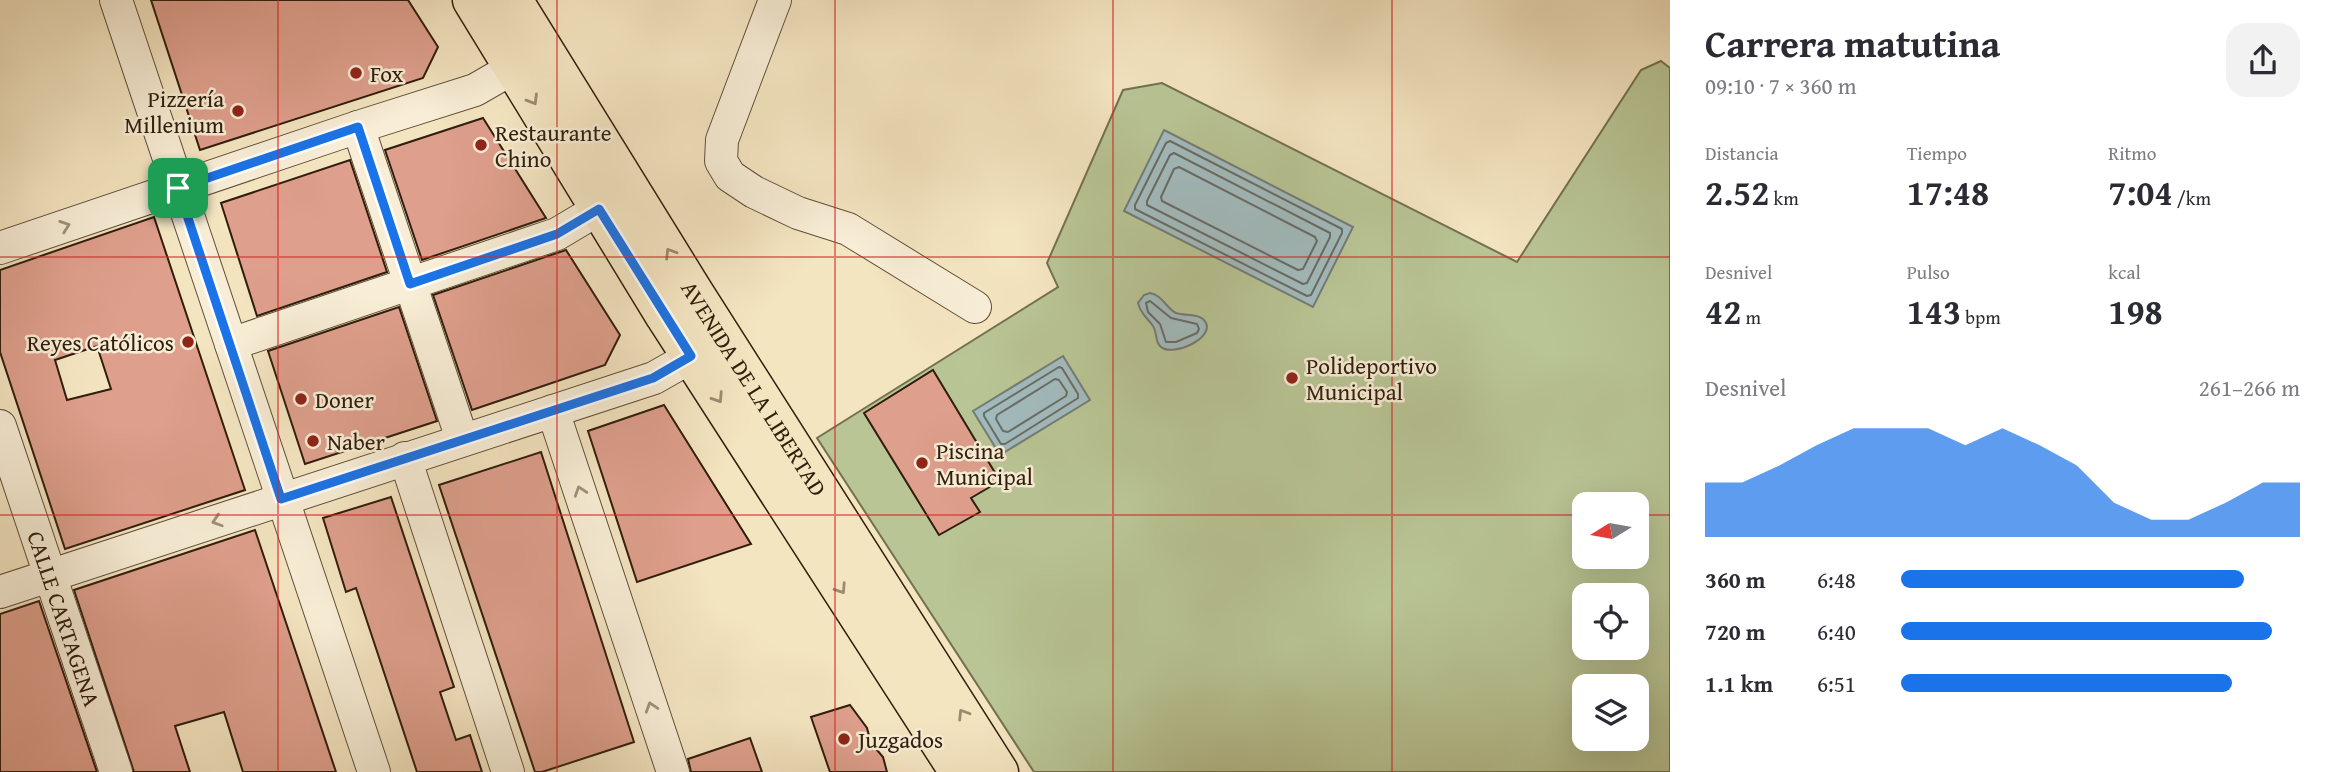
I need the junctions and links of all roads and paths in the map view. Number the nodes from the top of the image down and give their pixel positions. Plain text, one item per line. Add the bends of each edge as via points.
1 (116, 0) edge
2 (472, 0) edge
3 (513, 0) edge
4 (775, 0) edge
5 (513, 68) junction
6 (358, 127) junction
7 (178, 188) junction
8 (599, 209) junction
9 (0, 248) edge
10 (410, 284) junction
11 (975, 307) dead end
12 (231, 344) junction
13 (707, 348) junction
14 (553, 411) junction
15 (0, 426) edge
16 (462, 439) junction
17 (405, 458) junction
18 (281, 499) junction
19 (49, 576) junction
20 (0, 592) edge
21 (116, 772) edge
22 (374, 772) edge
23 (508, 772) edge
24 (673, 772) edge
25 (959, 772) edge
26 (999, 772) edge

1 - 7 street
2 - 5 main road
13 -> 3 main road, AVENIDA DE LA LIBERTAD
4 - 11 street via 722,140 721,161 730,176 797,213 848,229
5 - 6 street via 475,90
5 -> 8 main road
6 - 7 street
6 - 10 street
9 -> 7 street
7 - 12 street
8 - 10 street via 557,234
8 - 13 main road
10 - 12 street
10 - 16 street
12 - 18 street
13 - 14 street via 653,378
13 -> 25 main road
26 -> 13 main road, AVENIDA DE LA LIBERTAD
14 - 16 street
24 -> 14 street
15 - 19 street, CALLE CARTAGENA
16 - 17 street
17 - 18 street
17 - 23 street
18 -> 19 street
18 - 22 street
19 - 20 street
19 - 21 street, CALLE CARTAGENA

